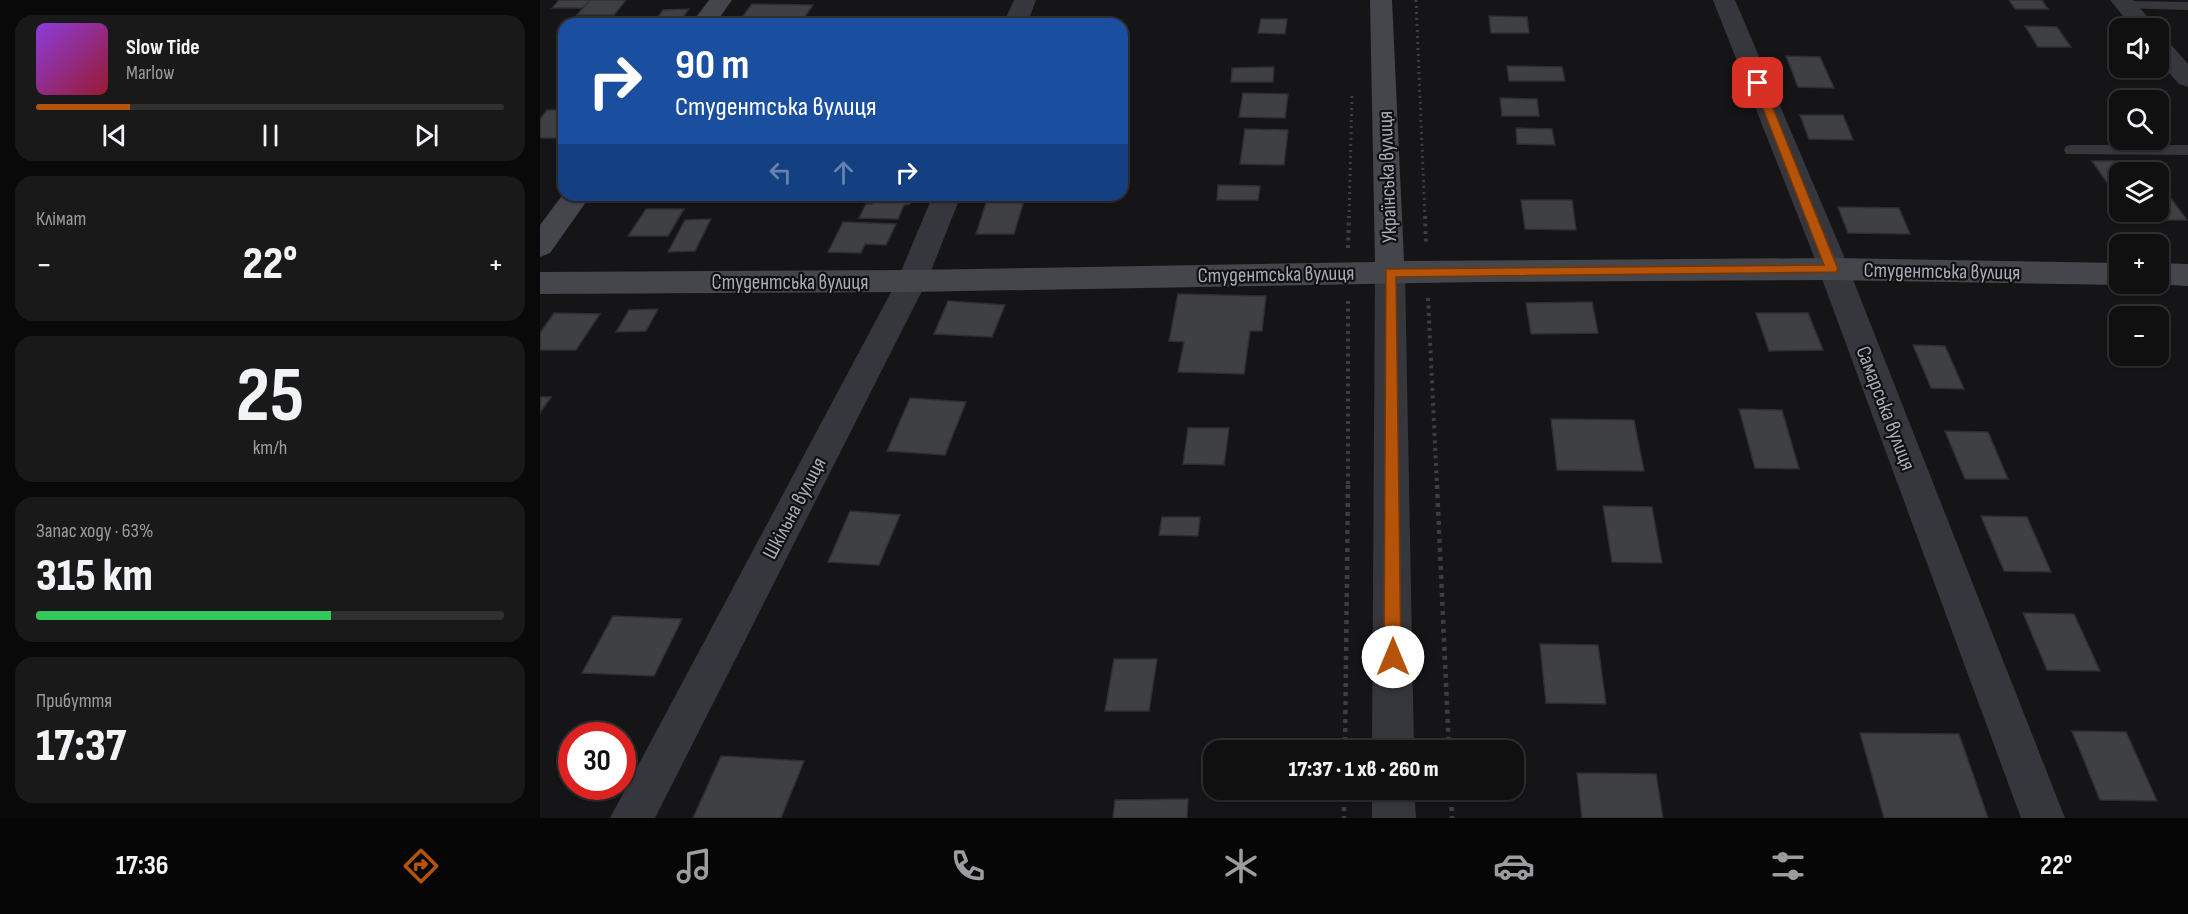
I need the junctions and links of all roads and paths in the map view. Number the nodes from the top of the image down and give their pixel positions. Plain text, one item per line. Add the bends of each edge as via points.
1 (721, 0) edge
2 (1025, 0) edge
3 (1381, 0) edge
4 (1416, 0) edge
5 (1724, 0) edge
6 (2123, 3) edge
7 (2188, 6) edge
8 (708, 18) edge
9 (1018, 18) edge
10 (2136, 18) edge
11 (2169, 57) edge
12 (2188, 79) edge
13 (1352, 92) dead end
14 (2072, 150) dead end
15 (2188, 150) edge
16 (573, 201) edge
17 (945, 201) edge
18 (540, 246) edge
19 (1832, 269) junction
20 (1390, 272) junction
21 (1427, 272) junction
22 (1347, 273) junction
23 (2109, 274) edge
24 (2169, 274) edge
25 (2188, 275) edge
26 (912, 281) junction
27 (540, 283) edge
28 (1345, 740) edge
29 (1393, 740) edge
30 (1449, 740) edge
31 (1344, 800) edge
32 (1393, 800) edge
33 (1451, 800) edge
34 (632, 818) edge
35 (1344, 818) edge
36 (1394, 818) edge
37 (1452, 818) edge
38 (2043, 818) edge

1 - 8 street
2 - 9 street
3 - 20 street, Українська вулиця
4 - 21 path
5 - 19 street, Самарська вулиця
6 - 7 lane
6 - 10 street
11 - 12 street
13 - 22 path
14 - 15 lane
16 - 18 street
17 - 26 street, Шкільна вулиця
19 - 21 street, Студентська вулиця
19 - 23 street, Студентська вулиця
19 - 38 street, Самарська вулиця
20 - 21 street, Студентська вулиця
20 - 22 street, Студентська вулиця
20 - 29 street, Українська вулиця
21 - 30 path
22 - 26 street, Студентська вулиця
22 - 28 path
24 - 25 street
26 - 27 street, Студентська вулиця
26 - 34 street, Шкільна вулиця
31 - 35 path
32 - 36 street
33 - 37 path

